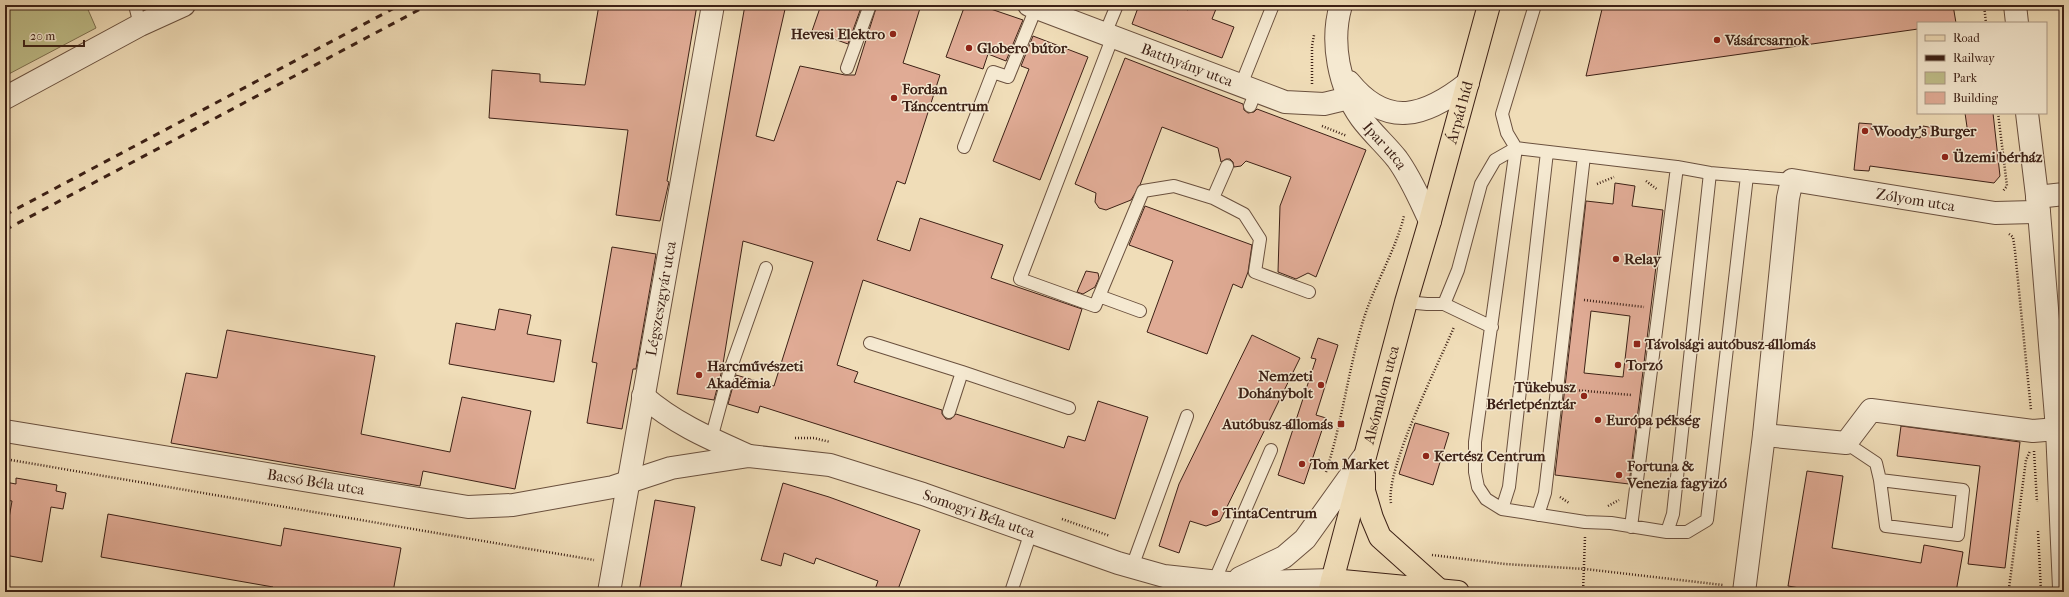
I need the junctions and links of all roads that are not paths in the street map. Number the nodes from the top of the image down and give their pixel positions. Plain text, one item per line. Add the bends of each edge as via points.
1 (184, 5) edge
2 (713, 5) edge
3 (870, 5) edge
4 (1117, 5) edge
5 (1272, 5) edge
6 (1341, 5) edge
7 (1489, 5) edge
8 (1536, 5) edge
9 (2015, 5) edge
10 (1032, 6) edge
11 (1067, 12) edge
12 (138, 15) edge
13 (2017, 22) edge
14 (1109, 35) junction
15 (847, 68) dead end
16 (1340, 71) junction
17 (1471, 73) junction
18 (1249, 94) junction
19 (5, 98) edge
20 (1349, 98) junction
21 (2027, 114) edge
22 (964, 148) dead end
23 (1516, 148) junction
24 (1548, 152) junction
25 (1584, 156) junction
26 (1227, 166) dead end
27 (1677, 167) junction
28 (1710, 173) junction
29 (1747, 176) junction
30 (1792, 180) junction
31 (2064, 194) edge
32 (1214, 198) junction
33 (2038, 205) junction
34 (1430, 221) junction
35 (766, 268) dead end
36 (1308, 292) dead end
37 (1099, 296) junction
38 (1406, 302) junction
39 (1444, 304) junction
40 (1140, 311) dead end
41 (1492, 327) junction
42 (870, 342) dead end
43 (962, 372) junction
44 (643, 396) junction
45 (1069, 408) dead end
46 (949, 412) dead end
47 (1187, 416) dead end
48 (2058, 429) junction
49 (5, 432) edge
50 (1764, 435) junction
51 (711, 438) junction
52 (1846, 443) junction
53 (1271, 450) dead end
54 (749, 456) junction
55 (1363, 458) junction
56 (1880, 480) junction
57 (627, 482) junction
58 (1502, 509) junction
59 (1538, 515) junction
60 (1631, 527) junction
61 (1031, 532) junction
62 (1667, 532) junction
63 (1132, 567) junction
64 (1221, 582) junction
65 (1331, 586) edge
66 (2064, 588) edge
67 (1744, 590) edge
68 (1442, 591) edge
69 (609, 592) edge
70 (1011, 592) edge

1 - 12 street
2 - 44 street, Légszeszgyár utca
3 - 15 lane
4 - 14 lane
5 - 18 lane
6 - 16 street, Ipar utca via 1336,32
7 - 17 main road, Árpád híd
8 - 23 lane via 1502,114 1506,133
9 - 13 street
10 - 11 street, Batthyány utca
10 - 22 lane via 1008,77 993,72
11 - 14 street, Batthyány utca
12 - 19 street
14 - 18 street, Batthyány utca
14 - 37 lane via 1020,279 1095,306
16 - 17 street, Ipar utca via 1368,102 1380,110 1391,113 1419,111 1437,105
16 - 20 street, Ipar utca
17 - 34 main road, Árpád híd
18 - 20 street, Batthyány utca via 1285,102 1312,104
20 - 34 street, Ipar utca via 1361,118 1397,159 1413,184
21 - 33 street
23 - 24 lane
23 - 39 lane via 1495,160 1481,184 1458,270
23 - 41 lane
24 - 25 lane
24 - 58 lane via 1509,487
25 - 27 lane
25 - 59 lane via 1545,493
26 - 32 lane
27 - 28 lane
27 - 60 lane
28 - 29 lane
28 - 62 lane via 1673,514
29 - 30 lane
29 - 62 lane via 1707,520 1687,532
30 - 33 street, Zólyom utca via 1995,213
30 - 50 street via 1788,198
31 - 33 street, Zólyom utca
32 - 36 lane via 1244,214 1260,239 1255,272
32 - 37 lane via 1174,186 1142,191
33 - 48 street
34 - 38 main road, Alsómalom utca
35 - 51 lane via 729,373
37 - 40 lane
38 - 39 lane
38 - 55 main road, Alsómalom utca
39 - 41 lane
41 - 58 lane via 1475,442 1475,472 1478,487 1486,499
42 - 43 lane
43 - 45 lane
43 - 46 lane
44 - 51 street via 661,412 685,427
44 - 57 street, Légszeszgyár utca
47 - 63 lane
48 - 52 street via 2034,437 1871,410
48 - 66 street
49 - 57 street, Bacsó Béla utca via 468,507 513,505
50 - 52 street
50 - 67 street
51 - 54 street
52 - 56 lane via 1876,463
53 - 64 lane
54 - 57 street, Somogyi Béla utca via 671,468
54 - 61 street, Somogyi Béla utca via 830,465
55 - 64 street via 1320,519 1295,549 1262,568
55 - 65 main road, Alsómalom utca
55 - 68 main road via 1364,491 1380,537
56 - 56 lane via 1963,490 1958,535 1886,526
57 - 69 street, Légszeszgyár utca
58 - 59 lane
59 - 60 lane
60 - 62 lane
61 - 63 street, Somogyi Béla utca
61 - 70 lane
63 - 64 street, Somogyi Béla utca via 1164,576
64 - 65 street, Somogyi Béla utca
65 - 68 main road

